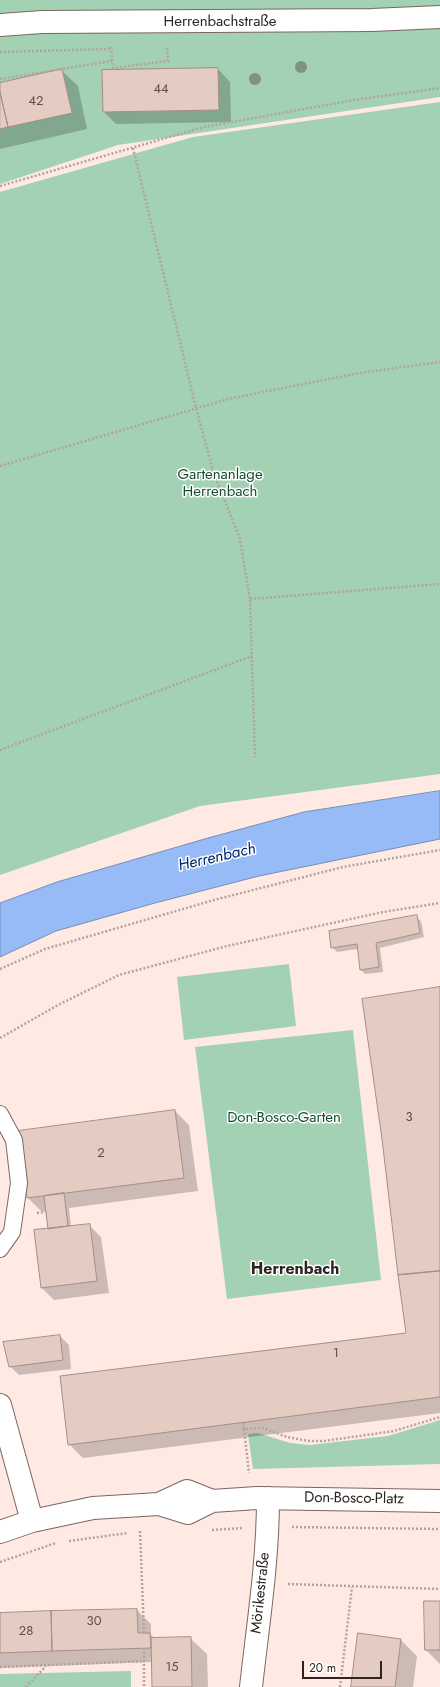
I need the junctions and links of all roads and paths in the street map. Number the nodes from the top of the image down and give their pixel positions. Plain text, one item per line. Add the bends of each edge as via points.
1 (440, 17) edge
2 (108, 22) junction
3 (165, 22) junction
4 (0, 25) edge
5 (111, 49) junction
6 (0, 52) edge
7 (112, 61) junction
8 (0, 79) edge
9 (440, 88) edge
10 (133, 148) junction
11 (0, 186) edge
12 (440, 362) edge
13 (196, 408) junction
14 (0, 466) edge
15 (440, 584) edge
16 (250, 599) junction
17 (252, 656) junction
18 (0, 750) edge
19 (255, 757) dead end
20 (440, 850) edge
21 (440, 903) edge
22 (0, 969) edge
23 (0, 1038) edge
24 (0, 1114) edge
25 (0, 1250) edge
26 (0, 1405) edge
27 (440, 1417) edge
28 (243, 1423) dead end
29 (244, 1428) junction
30 (249, 1469) dead end
31 (268, 1498) junction
32 (440, 1501) edge
33 (32, 1521) junction
34 (268, 1527) junction
35 (440, 1529) edge
36 (211, 1530) dead end
37 (140, 1531) junction
38 (147, 1531) dead end
39 (0, 1532) edge
40 (0, 1562) edge
41 (286, 1584) dead end
42 (352, 1587) junction
43 (440, 1589) edge
44 (144, 1633) dead end
45 (144, 1648) dead end
46 (145, 1662) junction
47 (47, 1665) junction
48 (0, 1667) edge
49 (26, 1687) edge
50 (144, 1687) edge
51 (251, 1687) edge
52 (340, 1687) edge

1 - 3 street, Herrenbachstraße
2 - 3 street, Herrenbachstraße
2 - 4 street, Herrenbachstraße
2 - 5 path
3 - 7 path via 168,61 113,68
5 - 6 path
5 - 7 path
7 - 8 path
9 - 10 path via 354,100 204,127
10 - 11 path
10 - 13 path
12 - 13 path via 359,373 228,399
13 - 14 path
13 - 16 path via 214,474 240,539
15 - 16 path
16 - 17 path
17 - 18 path
17 - 19 path
20 - 22 path via 343,867 214,900 45,949
21 - 23 path via 383,912 227,946 119,975 58,1005
24 - 25 lane via 14,1140 19,1183 12,1232
26 - 33 street
27 - 29 path via 394,1431 309,1441 287,1437 263,1428
28 - 29 path
29 - 30 path
31 - 32 street, Don-Bosco-Platz
31 - 33 street, Don-Bosco-Platz via 212,1501 188,1513 159,1504 93,1508
31 - 34 street, Mörikestraße
33 - 39 street
34 - 35 path
34 - 36 path
34 - 51 street, Mörikestraße
37 - 38 path
37 - 40 path via 62,1542
37 - 44 path
41 - 42 path
42 - 43 path
42 - 52 path
45 - 46 path
46 - 47 path
46 - 50 path
47 - 48 path
47 - 49 path

